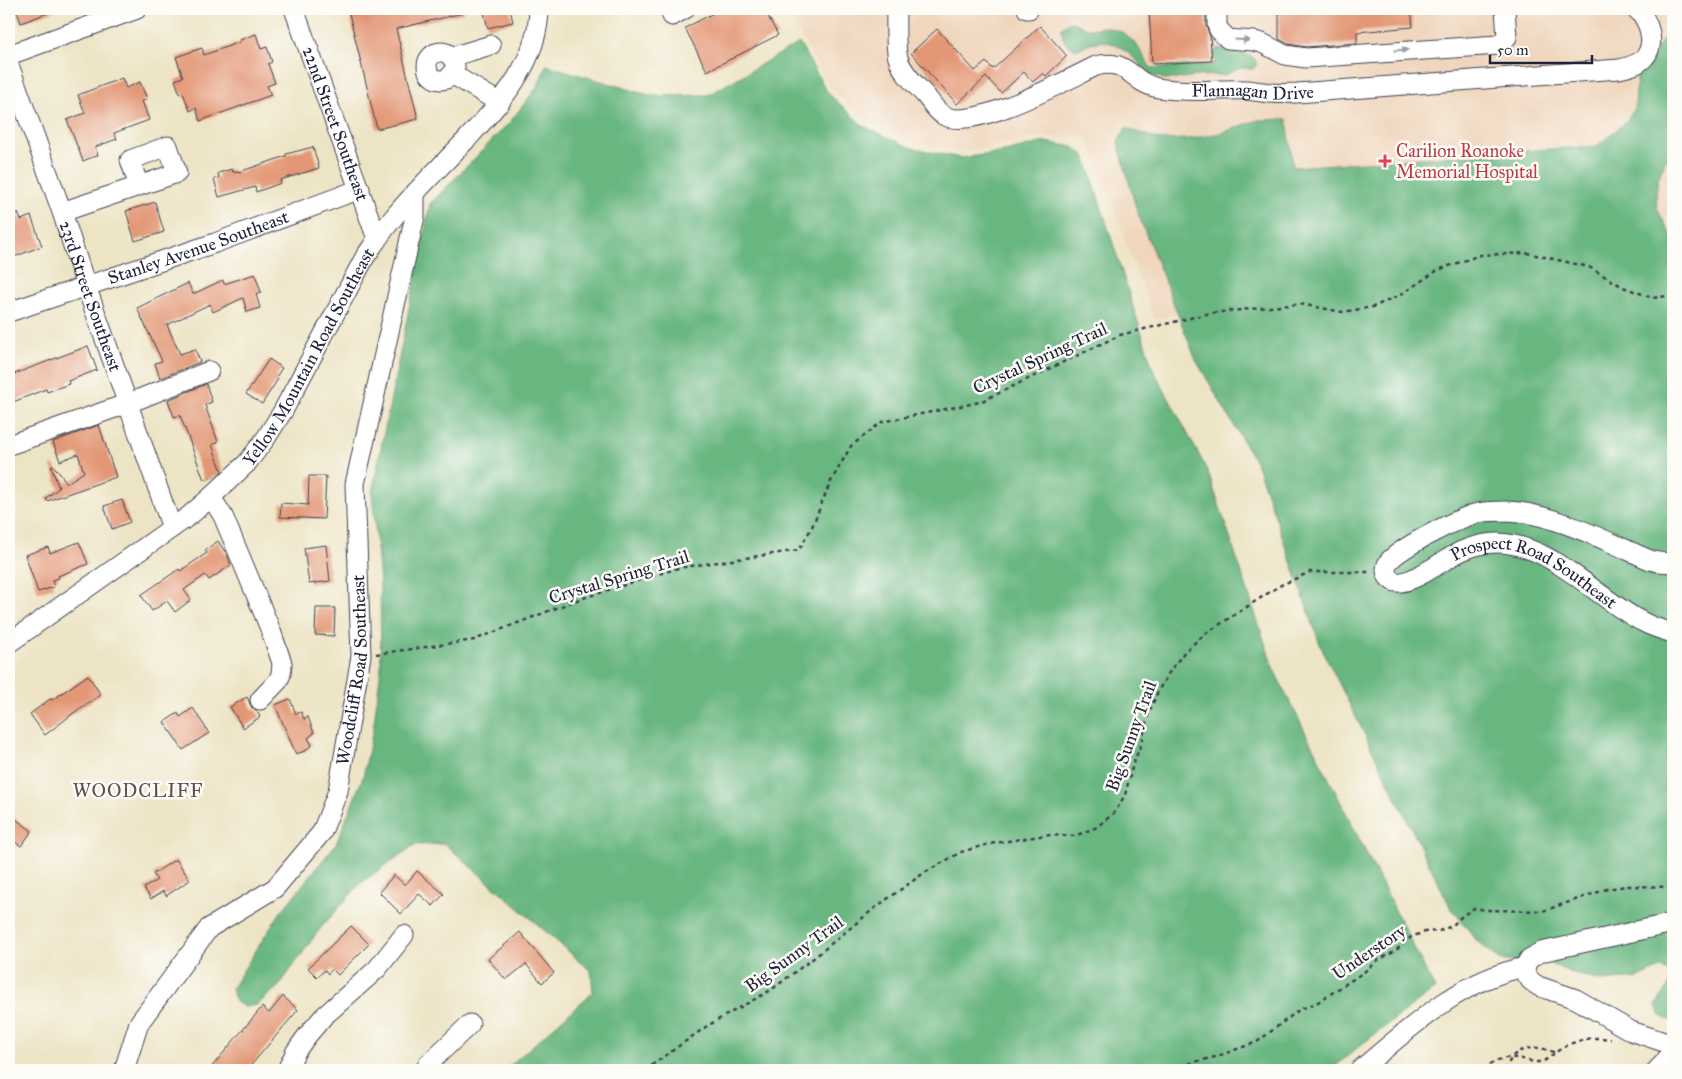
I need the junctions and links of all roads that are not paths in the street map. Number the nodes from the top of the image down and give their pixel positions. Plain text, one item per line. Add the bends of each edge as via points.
1 (137, 9) edge
2 (294, 9) edge
3 (539, 9) edge
4 (896, 9) edge
5 (1216, 9) edge
6 (1636, 9) edge
7 (1506, 17) edge
8 (491, 46) dead end
9 (9, 55) edge
10 (9, 65) edge
11 (500, 103) junction
12 (138, 186) dead end
13 (360, 190) junction
14 (415, 193) junction
15 (62, 212) junction
16 (377, 239) junction
17 (86, 286) junction
18 (9, 312) edge
19 (209, 372) dead end
20 (129, 403) junction
21 (9, 445) edge
22 (211, 497) junction
23 (172, 528) junction
24 (1673, 563) edge
25 (1673, 633) edge
26 (9, 643) edge
27 (260, 700) dead end
28 (1673, 923) edge
29 (404, 935) dead end
30 (1525, 967) junction
31 (470, 1024) dead end
32 (1673, 1045) edge
33 (124, 1070) edge
34 (287, 1070) edge
35 (426, 1070) edge
36 (1360, 1070) edge
37 (1657, 1070) edge

1 - 9 street
2 - 13 street, 22nd Street Southeast
3 - 11 street, Yellow Mountain Road Southeast via 529,56
4 - 6 street, Flannagan Drive via 897,58 943,115 953,118 980,116 1022,102 1107,63 1116,64 1157,88 1271,93 1619,69 1640,62 1650,49 1648,27
5 -> 7 street via 1217,25 1222,35 1262,43 1296,57 1498,45 1506,37
8 - 11 street via 452,65
10 - 15 street, 23rd Street Southeast
11 - 14 street, Yellow Mountain Road Southeast
12 - 15 street
13 - 16 street, 22nd Street Southeast
13 - 17 street, Stanley Avenue Southeast
14 - 16 street, Yellow Mountain Road Southeast
14 - 33 street, Woodcliff Road Southeast via 415,216 355,484 361,656 338,791 322,832 275,888 209,928 140,1023
15 - 17 street, 23rd Street Southeast
16 - 22 street, Yellow Mountain Road Southeast via 266,438 247,463
17 - 18 street, Stanley Avenue Southeast
17 - 20 street, 23rd Street Southeast
19 - 20 street
20 - 21 street
20 - 23 street, 23rd Street Southeast
22 - 23 street, Yellow Mountain Road Southeast
22 - 27 street via 223,516 282,663 278,681
23 - 26 street, Yellow Mountain Road Southeast
24 - 25 street, Prospect Road Southeast via 1650,560 1566,525 1532,515 1491,511 1458,520 1409,547 1391,559 1386,572 1389,578 1400,583 1413,580 1463,550 1497,543 1516,545 1554,562 1640,621
28 - 30 street via 1541,952 1528,959
29 - 34 street via 377,969 307,1036
30 - 32 street via 1525,973 1538,986 1576,999 1631,1031
30 - 36 street via 1498,974 1465,989 1419,1020
31 - 35 street via 428,1064
32 - 37 street via 1666,1061

